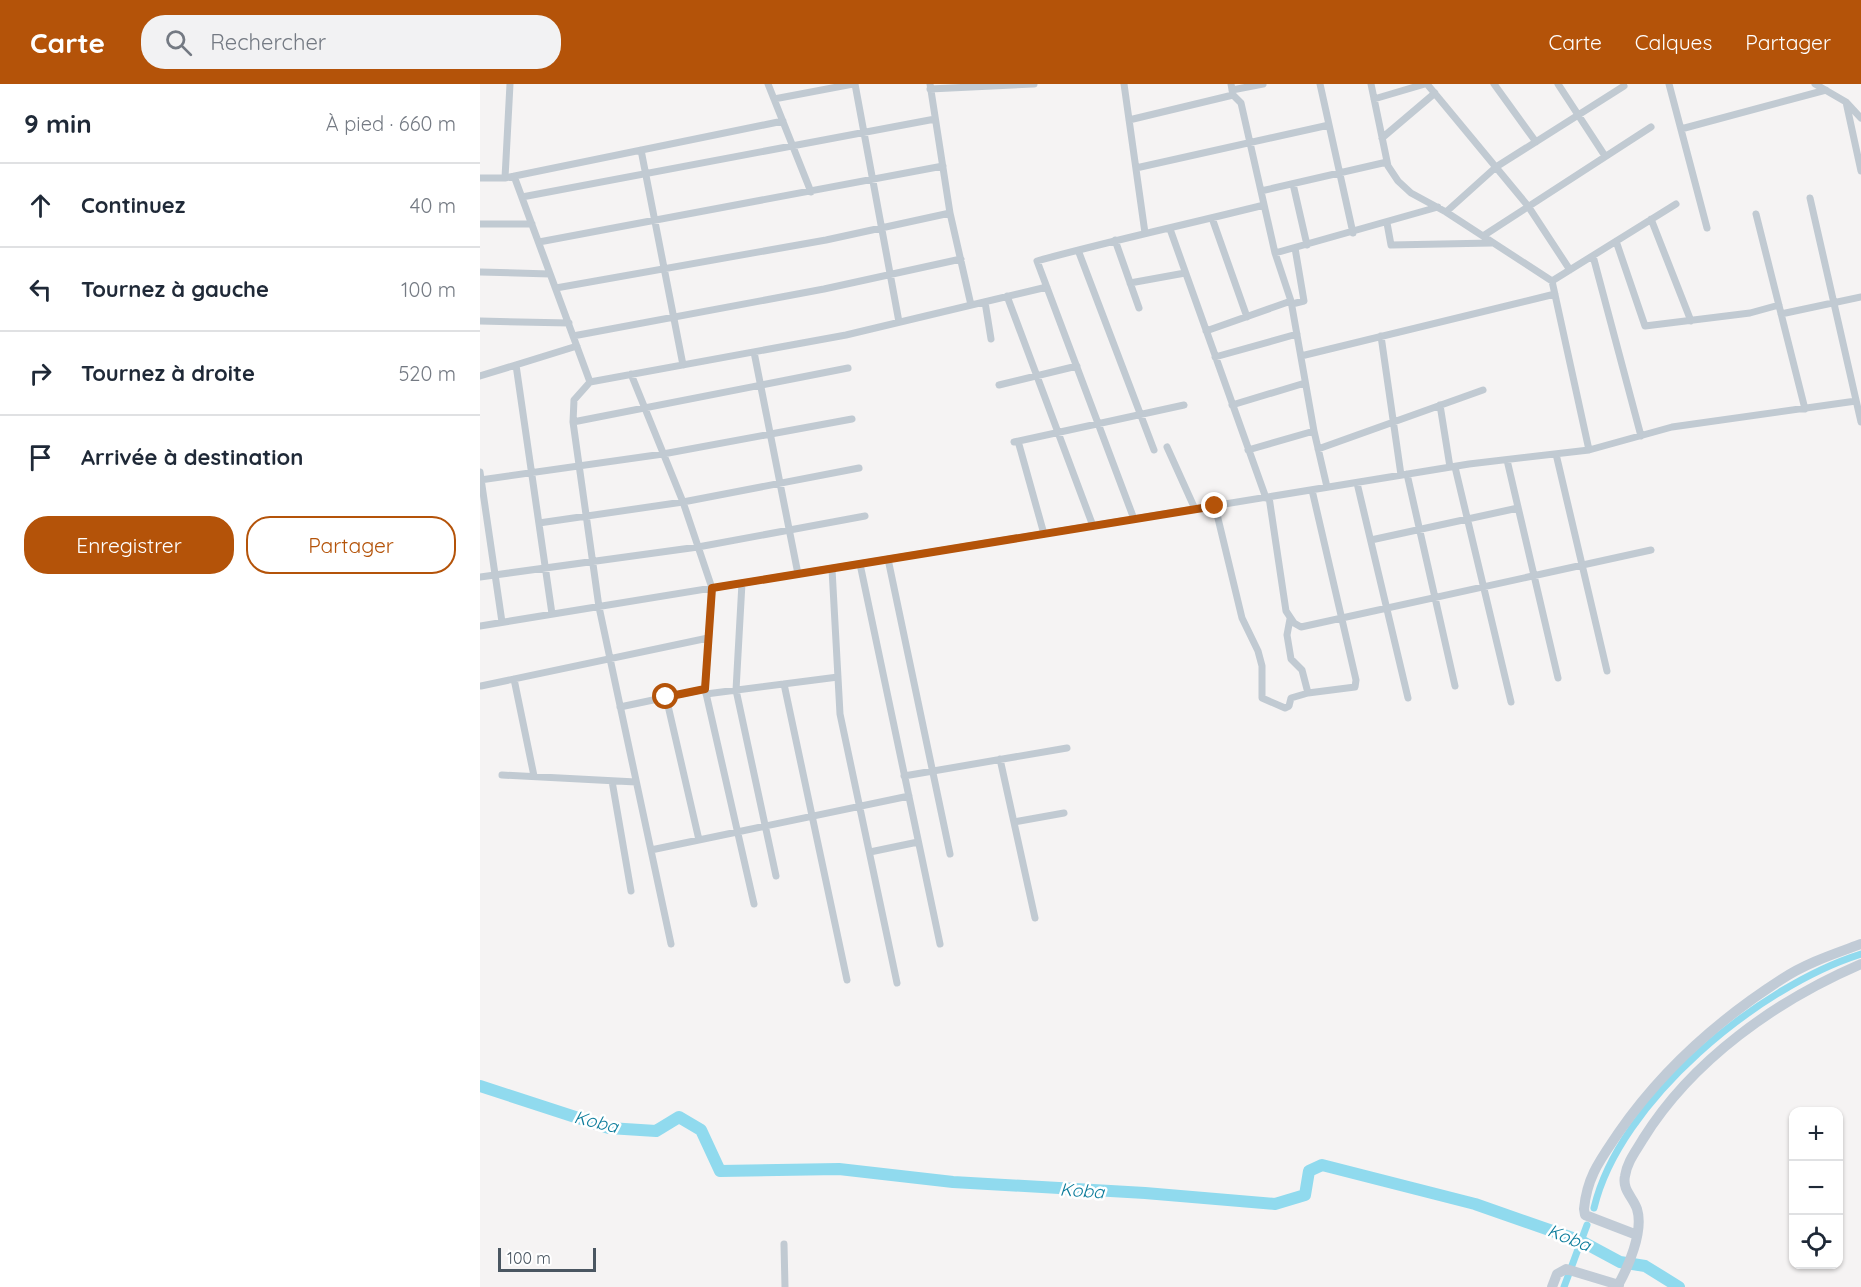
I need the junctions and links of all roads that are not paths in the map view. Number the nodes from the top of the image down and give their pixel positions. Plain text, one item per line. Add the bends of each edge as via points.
1 (510, 84) edge
2 (768, 84) edge
3 (854, 84) edge
4 (1032, 84) edge
5 (1124, 84) edge
6 (1263, 84) edge
7 (1320, 84) edge
8 (1371, 84) edge
9 (1426, 84) edge
10 (1494, 84) edge
11 (1558, 84) edge
12 (1669, 84) edge
13 (1815, 84) edge
14 (1624, 86) dead end
15 (930, 87) edge
16 (1232, 90) edge
17 (1826, 90) junction
18 (1435, 93) junction
19 (774, 99) junction
20 (1374, 99) junction
21 (1846, 102) junction
22 (1578, 115) junction
23 (935, 118) junction
24 (1861, 118) edge
25 (1129, 120) junction
26 (783, 121) junction
27 (1329, 125) junction
28 (1651, 127) dead end
29 (1680, 129) junction
30 (864, 132) junction
31 (1382, 138) junction
32 (1536, 142) junction
33 (1250, 143) junction
34 (792, 145) junction
35 (641, 150) junction
36 (1605, 156) junction
37 (1387, 162) junction
38 (942, 166) junction
39 (1496, 167) junction
40 (1136, 168) junction
41 (1861, 171) edge
42 (646, 173) junction
43 (1340, 173) junction
44 (514, 176) junction
45 (480, 178) edge
46 (504, 178) junction
47 (873, 180) junction
48 (1293, 184) junction
49 (1261, 191) junction
50 (811, 192) junction
51 (522, 197) junction
52 (1810, 198) dead end
53 (1676, 204) dead end
54 (1264, 205) junction
55 (1528, 206) junction
56 (1438, 207) junction
57 (1446, 212) junction
58 (950, 213) junction
59 (1756, 214) dead end
60 (1212, 218) junction
61 (1651, 219) junction
62 (655, 221) junction
63 (1387, 223) junction
64 (480, 224) edge
65 (532, 224) junction
66 (882, 227) junction
67 (1707, 228) dead end
68 (1170, 229) junction
69 (1145, 233) junction
70 (1353, 233) junction
71 (1483, 236) junction
72 (1114, 240) junction
73 (1616, 241) junction
74 (539, 242) junction
75 (1494, 243) junction
76 (1307, 245) junction
77 (1295, 248) junction
78 (1078, 250) junction
79 (1275, 253) junction
80 (1593, 256) junction
81 (960, 259) junction
82 (664, 269) junction
83 (1570, 270) junction
84 (480, 272) edge
85 (1185, 273) junction
86 (550, 274) junction
87 (890, 275) junction
88 (1552, 281) junction
89 (1130, 283) junction
90 (1047, 287) junction
91 (556, 288) junction
92 (1555, 294) junction
93 (1007, 296) junction
94 (1861, 297) edge
95 (985, 302) junction
96 (1291, 303) junction
97 (1834, 303) junction
98 (971, 305) junction
99 (1779, 305) junction
100 (1139, 308) dead end
101 (1781, 314) junction
102 (674, 317) junction
103 (1246, 317) junction
104 (480, 321) edge
105 (1691, 321) junction
106 (899, 322) junction
107 (569, 323) junction
108 (1206, 331) junction
109 (1297, 334) junction
110 (573, 336) junction
111 (1381, 336) junction
112 (991, 339) dead end
113 (577, 346) junction
114 (754, 352) junction
115 (1301, 356) junction
116 (1215, 357) junction
117 (516, 365) junction
118 (683, 365) junction
119 (1077, 366) junction
120 (848, 368) dead end
121 (631, 374) junction
122 (480, 376) edge
123 (1037, 376) junction
124 (1861, 381) edge
125 (590, 382) junction
126 (1852, 382) junction
127 (1305, 383) junction
128 (760, 385) junction
129 (999, 385) dead end
130 (1483, 390) dead end
131 (1856, 401) junction
132 (1184, 405) dead end
133 (1232, 405) junction
134 (1440, 405) junction
135 (645, 408) junction
136 (1805, 409) junction
137 (1140, 414) junction
138 (852, 419) dead end
139 (573, 422) junction
140 (1394, 422) junction
141 (1861, 422) edge
142 (1099, 423) junction
143 (1314, 431) junction
144 (1058, 432) junction
145 (770, 434) junction
146 (1641, 436) junction
147 (1167, 447) dead end
148 (1318, 449) junction
149 (1154, 450) dead end
150 (1248, 450) junction
151 (1589, 450) junction
152 (663, 454) junction
153 (1556, 454) junction
154 (1507, 460) junction
155 (579, 466) junction
156 (1452, 467) junction
157 (859, 468) dead end
158 (531, 472) junction
159 (1404, 475) junction
160 (480, 477) edge
161 (780, 483) junction
162 (1357, 483) junction
163 (1327, 488) junction
164 (1311, 490) junction
165 (1267, 497) junction
166 (683, 502) junction
167 (1215, 506) junction
168 (1518, 508) junction
169 (1195, 509) junction
170 (586, 516) junction
171 (865, 516) dead end
172 (1134, 519) junction
173 (1468, 519) junction
174 (538, 523) junction
175 (1092, 526) junction
176 (789, 530) junction
177 (1419, 530) junction
178 (1044, 534) junction
179 (1371, 540) junction
180 (698, 547) junction
181 (1651, 550) dead end
182 (888, 559) junction
183 (592, 562) junction
184 (860, 564) junction
185 (1582, 565) junction
186 (545, 568) junction
187 (832, 568) junction
188 (798, 574) junction
189 (495, 575) junction
190 (1534, 576) junction
191 (480, 577) edge
192 (742, 583) junction
193 (1484, 586) junction
194 (712, 588) junction
195 (1435, 597) junction
196 (598, 607) junction
197 (1387, 608) junction
198 (552, 614) junction
199 (1343, 618) junction
200 (1290, 619) junction
201 (502, 622) junction
202 (480, 626) edge
203 (708, 638) junction
204 (610, 659) junction
205 (1607, 671) dead end
206 (838, 677) junction
207 (1558, 678) dead end
208 (514, 679) junction
209 (784, 684) junction
210 (481, 686) edge
211 (1455, 686) dead end
212 (736, 690) junction
213 (706, 692) junction
214 (1308, 693) junction
215 (666, 697) junction
216 (1408, 698) dead end
217 (1511, 702) dead end
218 (620, 707) junction
219 (1067, 748) dead end
220 (1000, 759) junction
221 (933, 771) junction
222 (502, 775) dead end
223 (534, 776) junction
224 (904, 776) junction
225 (612, 781) junction
226 (636, 782) junction
227 (909, 796) junction
228 (860, 806) junction
229 (1064, 813) dead end
230 (813, 816) junction
231 (1014, 822) junction
232 (765, 826) junction
233 (737, 832) junction
234 (699, 840) junction
235 (918, 842) junction
236 (651, 850) junction
237 (870, 852) junction
238 (950, 854) dead end
239 (776, 876) dead end
240 (631, 891) dead end
241 (754, 904) dead end
242 (1035, 918) dead end
243 (671, 944) dead end
244 (940, 944) dead end
245 (1861, 944) edge
246 (1861, 964) edge
247 (848, 980) dead end
248 (897, 982) dead end
249 (1636, 1238) junction
250 (784, 1244) dead end
251 (1619, 1283) edge
252 (785, 1287) edge
253 (1552, 1287) edge

1 - 46 street
2 - 19 street
3 - 19 street
3 - 30 street
4 - 15 street
5 - 25 street
6 - 16 street
7 - 27 street
8 - 20 street
9 - 18 street
9 - 20 street
10 - 32 street
11 - 22 street
12 - 29 street
13 - 17 street
14 - 22 street
15 - 23 street
16 - 25 street
16 - 33 street via 1241,103
17 - 21 street
17 - 29 street
18 - 31 street
18 - 39 street
19 - 26 street
20 - 31 street
21 - 24 street
21 - 41 street
22 - 32 street
22 - 36 street
23 - 30 street
23 - 38 street
25 - 40 street
26 - 34 street
26 - 35 street
27 - 33 street
27 - 43 street
28 - 36 street
29 - 67 street
30 - 34 street
30 - 47 street
31 - 37 street
32 - 39 street
33 - 40 street
33 - 49 street
34 - 42 street
34 - 50 street
35 - 42 street
35 - 44 street
36 - 55 street
37 - 43 street
37 - 56 street via 1411,193
38 - 47 street
38 - 58 street
39 - 55 street
39 - 57 street
40 - 69 street
42 - 51 street
42 - 62 street
43 - 48 street
43 - 70 street
44 - 46 street
44 - 51 street
45 - 46 street
47 - 50 street
47 - 66 street
48 - 49 street
48 - 76 street
49 - 54 street
50 - 62 street
51 - 65 street
52 - 97 street
53 - 61 street
54 - 60 street
54 - 79 street
55 - 71 street
55 - 83 street
56 - 57 street
56 - 63 street
57 - 71 street
58 - 66 street
58 - 81 street
59 - 99 street
60 - 68 street
60 - 103 street
61 - 73 street
61 - 105 street
62 - 74 street
62 - 82 street
63 - 70 street
63 - 75 street via 1391,246
64 - 65 street
65 - 74 street
66 - 82 street
66 - 87 street
68 - 69 street
68 - 85 street
69 - 72 street
70 - 76 street
71 - 75 street
72 - 78 street
72 - 89 street
73 - 80 street
73 - 105 street via 1645,326
74 - 86 street
75 - 88 street
76 - 77 street
77 - 79 street
77 - 96 street via 1304,301
78 - 90 street via 1037,261
78 - 137 street
79 - 96 street
80 - 83 street
80 - 146 street
81 - 87 street
81 - 98 street
82 - 91 street
82 - 102 street
83 - 88 street
84 - 86 street
85 - 89 street
85 - 108 street
86 - 91 street
87 - 102 street
87 - 106 street
88 - 92 street
89 - 100 street
90 - 93 street
90 - 119 street
91 - 107 street
92 - 111 street
92 - 151 street
93 - 95 street
93 - 123 street
94 - 97 street
95 - 98 street
95 - 112 street
96 - 103 street
96 - 109 street
97 - 101 street
97 - 126 street
98 - 106 street
99 - 101 street
99 - 105 street
101 - 136 street
102 - 110 street
102 - 118 street
103 - 108 street
104 - 107 street
106 - 114 street
107 - 110 street
108 - 116 street
109 - 115 street
109 - 116 street
110 - 113 street
111 - 115 street
111 - 140 street
113 - 117 street
113 - 125 street
114 - 118 street
114 - 128 street
115 - 127 street
116 - 133 street
117 - 122 street
117 - 158 street
118 - 121 street
119 - 123 street
119 - 142 street
120 - 128 street
121 - 125 street
121 - 135 street
123 - 129 street
123 - 144 street
124 - 126 street
125 - 139 street via 574,400
126 - 131 street
127 - 133 street
127 - 143 street
128 - 135 street
128 - 145 street
130 - 134 street
131 - 136 street
131 - 141 street
132 - 137 street
133 - 150 street
134 - 140 street
134 - 156 street
135 - 139 street
135 - 152 street
136 - 146 street via 1672,427
137 - 142 street
137 - 149 street
138 - 145 street
139 - 155 street
140 - 148 street
140 - 159 street
142 - 144 street
142 - 172 street
143 - 148 street
143 - 150 street
144 - 175 street
144 - 178 street via 1016,442
145 - 152 street
145 - 161 street
146 - 151 street
147 - 169 street
148 - 163 street
150 - 165 street
151 - 153 street
152 - 155 street
152 - 166 street
153 - 154 street
153 - 185 street
154 - 156 street
154 - 168 street
155 - 158 street
155 - 170 street
156 - 159 street
156 - 173 street
157 - 161 street
158 - 160 street
158 - 174 street
159 - 162 street
159 - 177 street
160 - 189 street
161 - 166 street
161 - 176 street
162 - 163 street
162 - 179 street
163 - 164 street
164 - 165 street
164 - 199 street
165 - 167 street
165 - 200 street
166 - 170 street
166 - 180 street
167 - 169 street
167 - 214 street via 1242,618 1262,666 1262,698 1287,708 1291,698
168 - 173 street
168 - 190 street
169 - 172 street
170 - 174 street
170 - 183 street
171 - 176 street
172 - 175 street
173 - 177 street
173 - 193 street
174 - 186 street
175 - 178 street
176 - 180 street
176 - 188 street
177 - 179 street
177 - 195 street
178 - 182 street
179 - 197 street
180 - 183 street
180 - 194 street
181 - 185 street
182 - 184 street
182 - 221 street
183 - 186 street
183 - 196 street
184 - 187 street
184 - 224 street
185 - 190 street
185 - 205 street
186 - 189 street
186 - 198 street
187 - 188 street
187 - 206 street
188 - 192 street
189 - 191 street
189 - 201 street
190 - 193 street
190 - 207 street
192 - 194 street
192 - 212 street
193 - 195 street
193 - 217 street
194 - 196 street
194 - 203 street
195 - 197 street
195 - 211 street
196 - 198 street
196 - 204 street
197 - 199 street
197 - 216 street
198 - 201 street
199 - 200 street via 1301,627
199 - 214 street via 1356,684 1349,689
200 - 214 street via 1287,636 1291,659 1302,670
201 - 202 street
203 - 204 street
203 - 213 street
204 - 208 street
204 - 218 street
206 - 209 street
206 - 228 street via 840,714
208 - 210 street
208 - 223 street
209 - 212 street
209 - 230 street
212 - 213 street
212 - 232 street
213 - 215 street
213 - 233 street
215 - 218 street
215 - 234 street
218 - 226 street
219 - 220 street
220 - 221 street
220 - 231 street
221 - 224 street
221 - 238 street
222 - 223 street
223 - 225 street
224 - 227 street
225 - 226 street
225 - 240 street
226 - 236 street
227 - 228 street
227 - 235 street
228 - 230 street
228 - 237 street
229 - 231 street
230 - 232 street
230 - 247 street
231 - 242 street
232 - 233 street
232 - 239 street
233 - 234 street
233 - 241 street
234 - 236 street
235 - 237 street
235 - 244 street
236 - 243 street
237 - 248 street
245 - 249 street via 1782,979 1690,1048 1646,1095 1591,1173 1584,1209 1585,1215
246 - 249 street via 1802,993 1757,1023 1687,1082 1651,1126 1629,1162 1624,1184 1637,1208
249 - 251 street
250 - 252 street
251 - 253 street via 1572,1270 1557,1274

